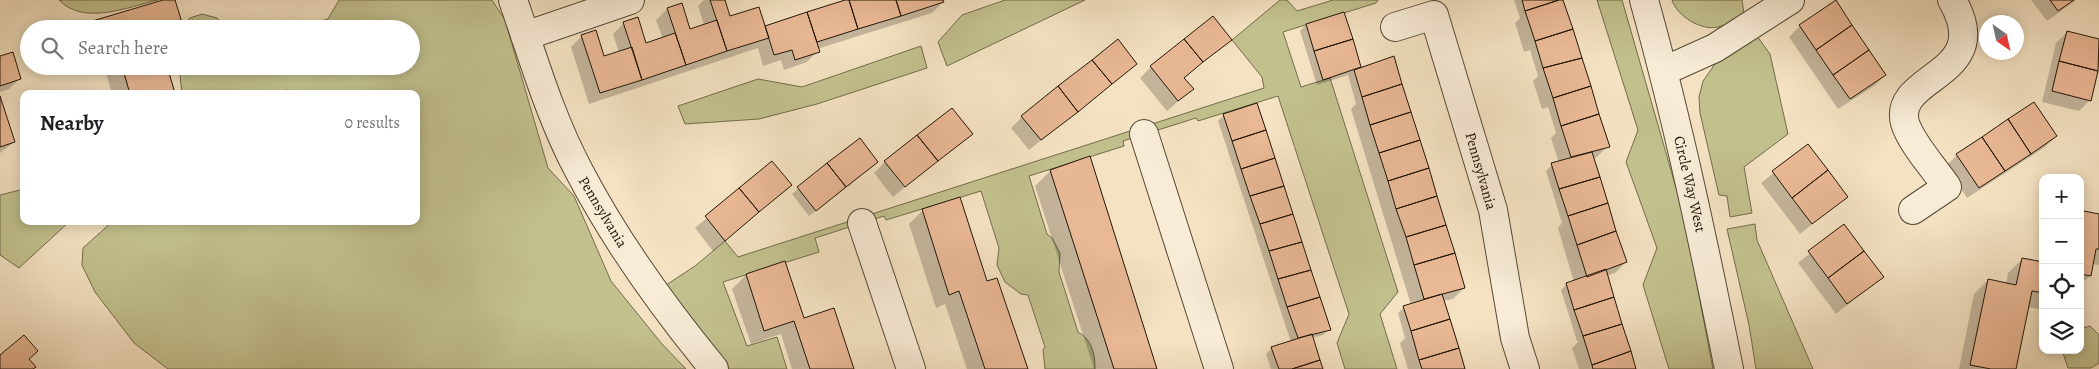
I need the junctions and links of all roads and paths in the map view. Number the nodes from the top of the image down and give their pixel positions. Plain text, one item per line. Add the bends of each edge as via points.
1 (513, 0) edge
2 (630, 0) edge
3 (1644, 0) edge
4 (1790, 0) edge
5 (1952, 0) edge
6 (1396, 27) dead end
7 (525, 36) junction
8 (1664, 71) junction
9 (1144, 134) dead end
10 (1913, 210) dead end
11 (862, 224) dead end
12 (714, 369) edge
13 (911, 369) edge
14 (1219, 369) edge
15 (1525, 369) edge
16 (1729, 369) edge

1 - 7 street, Pennsylvania
2 - 7 street
3 - 8 street, Circle Way West
4 - 8 street via 1715,48
5 - 10 street via 1964,27 1963,42 1957,56 1945,70 1911,96 1905,108 1905,122 1912,136 1947,186
6 - 15 street, Pennsylvania via 1434,15 1493,210 1515,338
7 - 12 street, Pennsylvania via 578,169 644,279
8 - 16 street, Circle Way West via 1702,233
9 - 14 street
11 - 13 street

